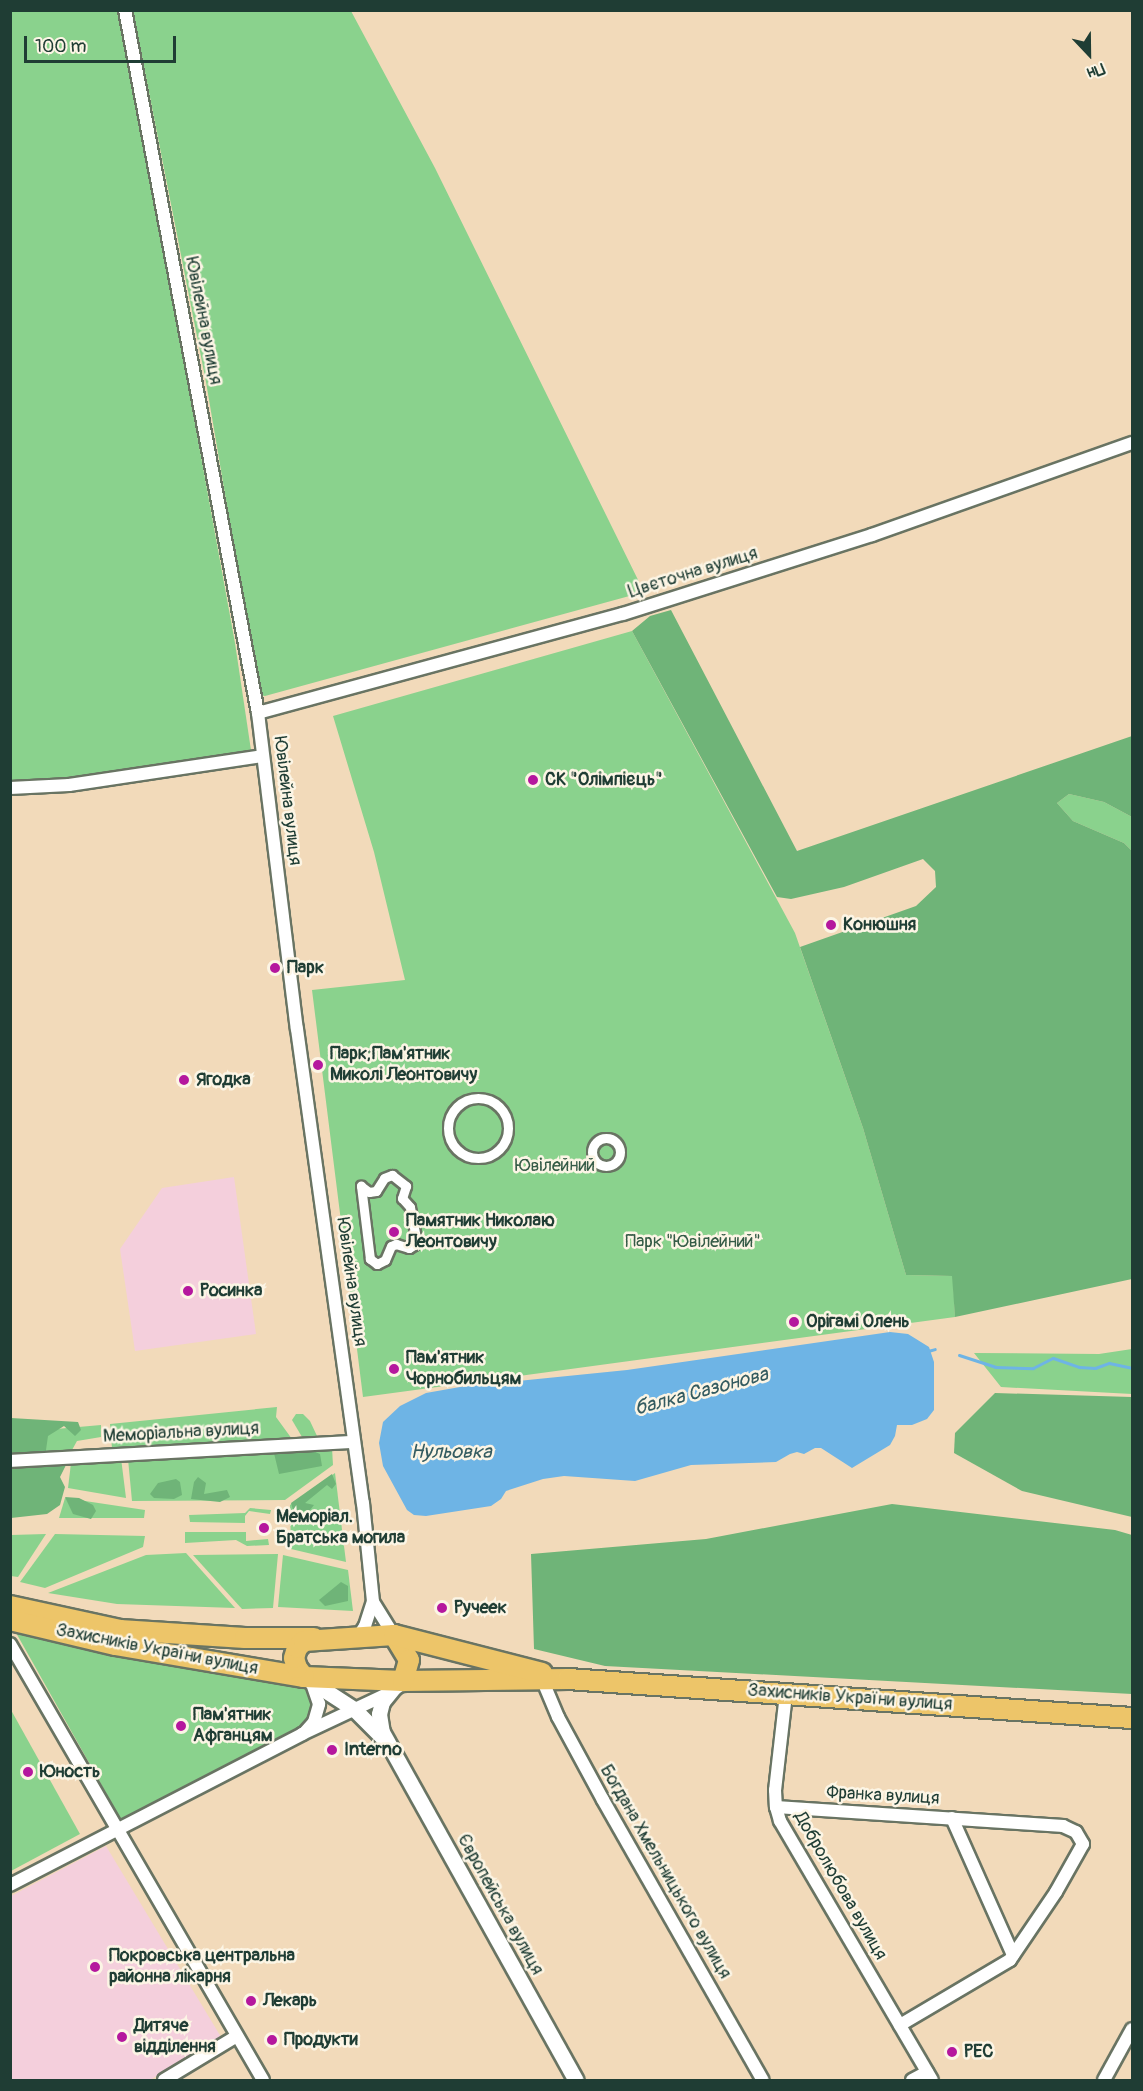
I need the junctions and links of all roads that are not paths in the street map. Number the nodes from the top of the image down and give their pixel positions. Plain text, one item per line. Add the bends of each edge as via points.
1 (125, 10) edge
2 (1132, 443) edge
3 (258, 713) junction
4 (262, 756) junction
5 (10, 788) edge
6 (499, 1149) joint
7 (397, 1177) joint
8 (353, 1442) junction
9 (10, 1461) edge
10 (373, 1602) junction
11 (10, 1606) edge
12 (10, 1620) edge
13 (394, 1635) junction
14 (314, 1638) junction
15 (349, 1640) junction
16 (10, 1644) edge
17 (307, 1679) junction
18 (542, 1679) junction
19 (568, 1679) junction
20 (403, 1681) junction
21 (387, 1694) junction
22 (786, 1694) junction
23 (354, 1709) junction
24 (1132, 1718) edge
25 (302, 1734) junction
26 (391, 1748) junction
27 (776, 1807) junction
28 (952, 1818) junction
29 (116, 1830) junction
30 (10, 1885) edge
31 (1013, 1955) junction
32 (900, 2025) junction
33 (1132, 2029) edge
34 (237, 2036) junction
35 (930, 2076) edge
36 (164, 2080) edge
37 (263, 2080) edge
38 (576, 2080) edge
39 (763, 2080) edge
40 (912, 2080) edge
41 (1104, 2080) edge

1 - 3 street, Ювілейна вулиця
2 - 3 street, Цвєточна вулиця via 872,535 633,610
3 - 4 street, Ювілейна вулиця
4 - 5 street via 69,784
4 - 8 street, Ювілейна вулиця
6 - 6 street via 506,1138 507,1124 494,1102 468,1099 456,1106 449,1118 452,1144 474,1158
7 - 7 street via 386,1176 373,1192 362,1186 370,1259 377,1264 385,1260 391,1246 408,1248 415,1243 410,1207 402,1198 407,1189
8 - 9 street, Меморіальна вулиця
8 - 10 street, Ювілейна вулиця
10 - 13 street, Ювілейна вулиця
10 - 15 street, Ювілейна вулиця via 365,1626
11 - 14 highway, Захисників України вулиця via 120,1630
12 - 17 highway, Захисників України вулиця via 114,1645
13 - 15 highway, Захисників України вулиця
13 - 19 highway, Захисників України вулиця
13 - 20 highway via 409,1660
14 - 15 highway, Захисників України вулиця
14 - 17 highway via 304,1641 294,1658
16 - 29 street
17 - 20 highway, Захисників України вулиця
17 - 23 street, Європейська вулиця
17 - 25 street via 317,1695 318,1713
18 - 19 highway, Захисників України вулиця
18 - 20 highway, Захисників України вулиця
18 - 39 street, Богдана Хмельницького вулиця via 603,1800
19 - 22 highway, Захисників України вулиця
20 - 21 street
21 - 23 street
21 - 26 street, Європейська вулиця via 379,1714 381,1732
22 - 24 highway, Захисників України вулиця
22 - 27 street, Добролюбова вулиця
23 - 25 street
23 - 26 street, Європейська вулиця
25 - 29 street
26 - 38 street, Європейська вулиця
27 - 28 street, Франка вулиця
27 - 32 street, Добролюбова вулиця via 780,1821
28 - 31 street, Франка вулиця
28 - 31 street, Франка вулиця via 1064,1826 1076,1832 1083,1844
29 - 30 street
29 - 34 street
31 - 32 street, Франка вулиця
32 - 35 street, Добролюбова вулиця
33 - 41 street
34 - 36 street
34 - 37 street
35 - 40 street

